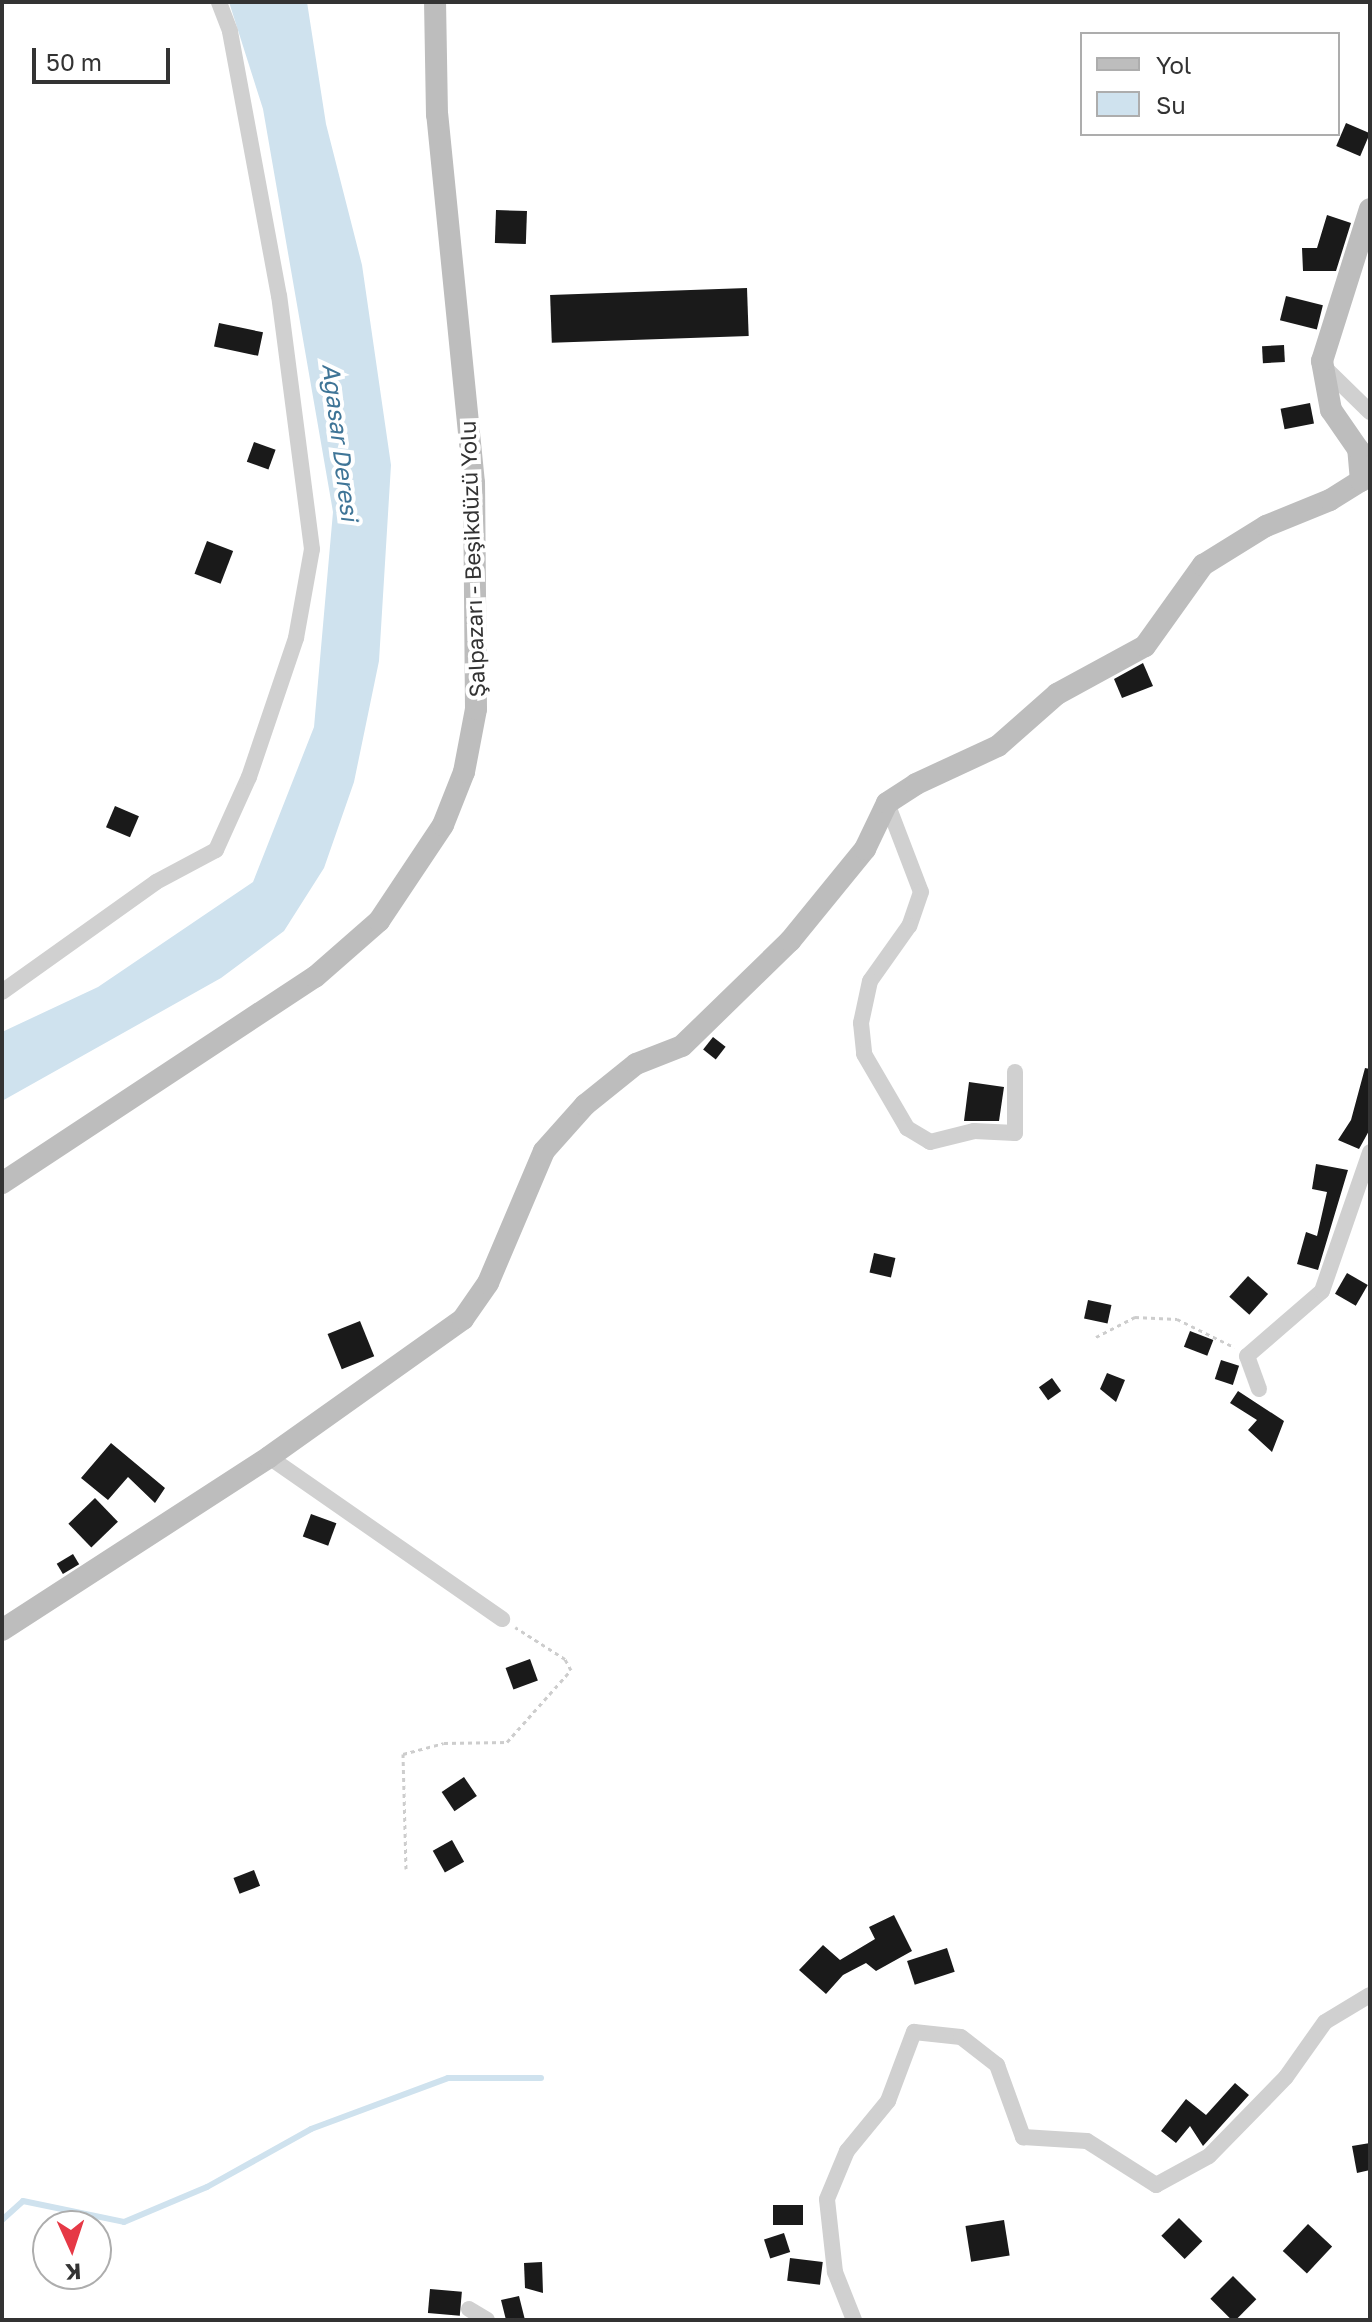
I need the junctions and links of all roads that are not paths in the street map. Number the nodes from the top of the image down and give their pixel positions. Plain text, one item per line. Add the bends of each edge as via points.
1 (219, 2) edge
2 (435, 2) edge
3 (1370, 209) edge
4 (1322, 361) junction
5 (1370, 412) edge
6 (887, 803) junction
7 (2, 992) edge
8 (1015, 1072) dead end
9 (1370, 1153) edge
10 (2, 1183) edge
11 (1259, 1389) dead end
12 (269, 1457) junction
13 (502, 1619) road end
14 (2, 1630) edge
15 (1370, 1995) edge
16 (469, 2309) dead end
17 (487, 2320) edge
18 (854, 2320) edge

1 - 7 street via 230,31 279,296 312,549 296,638 249,777 216,850 156,882
2 - 10 street, Şalpazarı - Beşikdüzü Yolu via 437,115 475,499 476,709 464,772 443,825 379,921 315,977
3 - 4 street
4 - 5 street via 1334,382
4 - 6 street via 1331,410 1358,449 1361,481 1266,526 1203,565 1145,646 1057,694 998,746
6 - 8 street via 921,892 909,926 870,981 861,1023 864,1054 907,1128 930,1142 974,1131 1015,1133
6 - 12 street via 865,849 790,941 682,1046 636,1064 585,1105 544,1151 488,1283 463,1319
9 - 11 street via 1322,1291 1247,1356
12 - 13 street
12 - 14 street
15 - 18 street via 1325,2022 1286,2077 1209,2156 1156,2185 1087,2141 1023,2137 997,2065 961,2037 914,2032 888,2101 847,2151 827,2199 835,2272
16 - 17 street

